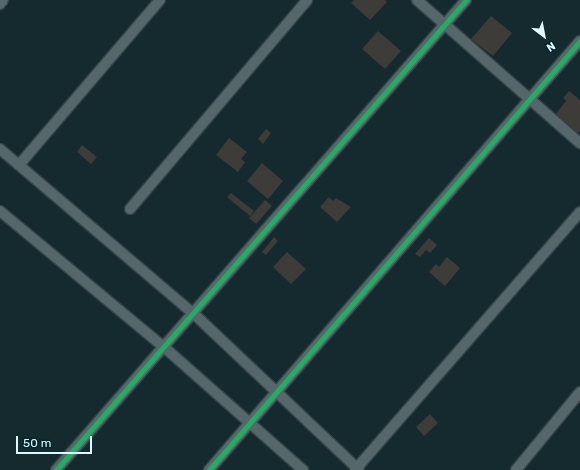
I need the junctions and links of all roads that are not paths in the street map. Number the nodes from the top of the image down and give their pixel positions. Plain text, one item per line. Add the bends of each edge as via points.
1 (4, 0) edge
2 (160, 0) edge
3 (307, 0) edge
4 (417, 0) edge
5 (466, 0) edge
6 (0, 4) edge
7 (445, 23) junction
8 (580, 41) edge
9 (531, 98) junction
10 (580, 143) edge
11 (0, 149) edge
12 (19, 165) junction
13 (130, 209) dead end
14 (0, 211) edge
15 (580, 212) edge
16 (193, 313) junction
17 (164, 347) junction
18 (278, 391) junction
19 (580, 392) edge
20 (250, 423) junction
21 (357, 469) edge
22 (56, 470) edge
23 (209, 470) edge
24 (304, 470) edge
25 (516, 470) edge

1 - 6 street
2 - 12 street
3 - 13 street
4 - 7 street
5 - 7 street
7 - 9 street
7 - 16 street
8 - 9 street
9 - 10 street
9 - 18 street
11 - 12 street
12 - 16 street
14 - 17 street
15 - 21 street
16 - 17 street
16 - 18 street
17 - 20 street
17 - 22 street
18 - 20 street
18 - 21 street
19 - 25 street
20 - 23 street
20 - 24 street

